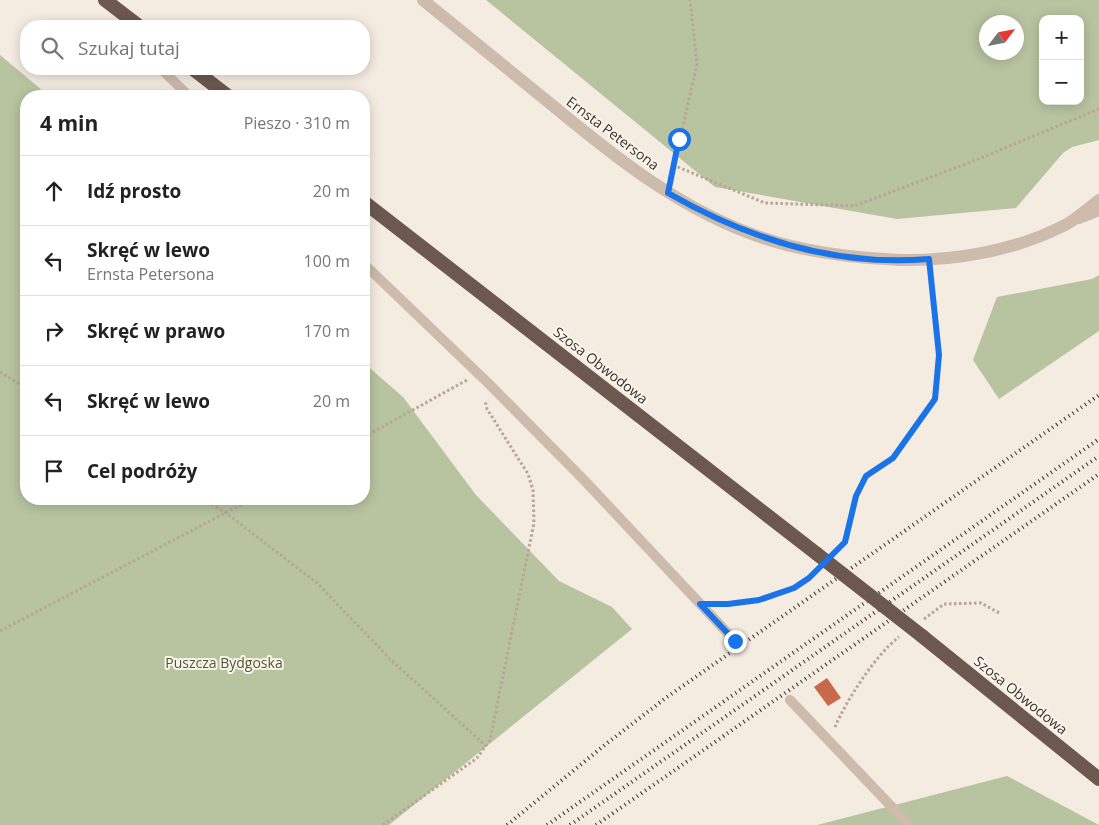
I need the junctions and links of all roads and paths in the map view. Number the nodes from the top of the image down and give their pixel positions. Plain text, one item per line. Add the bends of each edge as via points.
1 (106, 0) edge
2 (423, 0) edge
3 (690, 0) edge
4 (131, 20) edge
5 (166, 75) edge
6 (201, 75) edge
7 (183, 90) edge
8 (220, 90) edge
9 (1099, 109) edge
10 (673, 165) junction
11 (668, 193) junction
12 (1099, 200) edge
13 (370, 207) edge
14 (1099, 211) edge
15 (1063, 227) junction
16 (929, 259) junction
17 (370, 270) edge
18 (0, 372) edge
19 (478, 374) junction
20 (488, 382) junction
21 (20, 384) edge
22 (370, 434) edge
23 (213, 505) edge
24 (241, 505) edge
25 (226, 513) junction
26 (833, 554) dead end
27 (819, 560) junction
28 (700, 604) junction
29 (1002, 614) dead end
30 (922, 620) dead end
31 (0, 631) edge
32 (907, 632) dead end
33 (735, 641) dead end
34 (790, 700) dead end
35 (830, 742) junction
36 (486, 746) junction
37 (1099, 779) edge
38 (383, 825) edge
39 (908, 825) edge

1 - 4 highway
2 - 11 street, Ernsta Petersona via 584,131
3 - 10 path via 697,64
5 - 7 lane
6 - 8 highway
9 - 10 path via 854,206 765,203
10 - 11 path
11 - 16 street, Ernsta Petersona via 725,224 802,250 857,258
12 - 15 street
13 - 27 highway, Szosa Obwodowa
14 - 15 lane, Ernsta Petersona
15 - 16 street, Ernsta Petersona via 987,251
16 - 26 path via 939,355 935,399 893,458 866,476 856,496 845,542
17 - 19 lane
18 - 21 path
19 - 20 lane
19 - 22 path
20 - 28 lane
20 - 36 path via 483,392 487,409 528,474 533,490 534,523 490,740
23 - 25 path
24 - 25 path
25 - 31 path
25 - 36 path via 317,583 390,659
27 - 28 path via 809,578 794,588 759,600
27 - 37 highway, Szosa Obwodowa, bridge via 922,636
28 - 33 lane
29 - 30 path via 981,603 944,604
32 - 35 path via 884,648 841,716
34 - 35 lane
35 - 39 lane
36 - 38 path via 469,764

